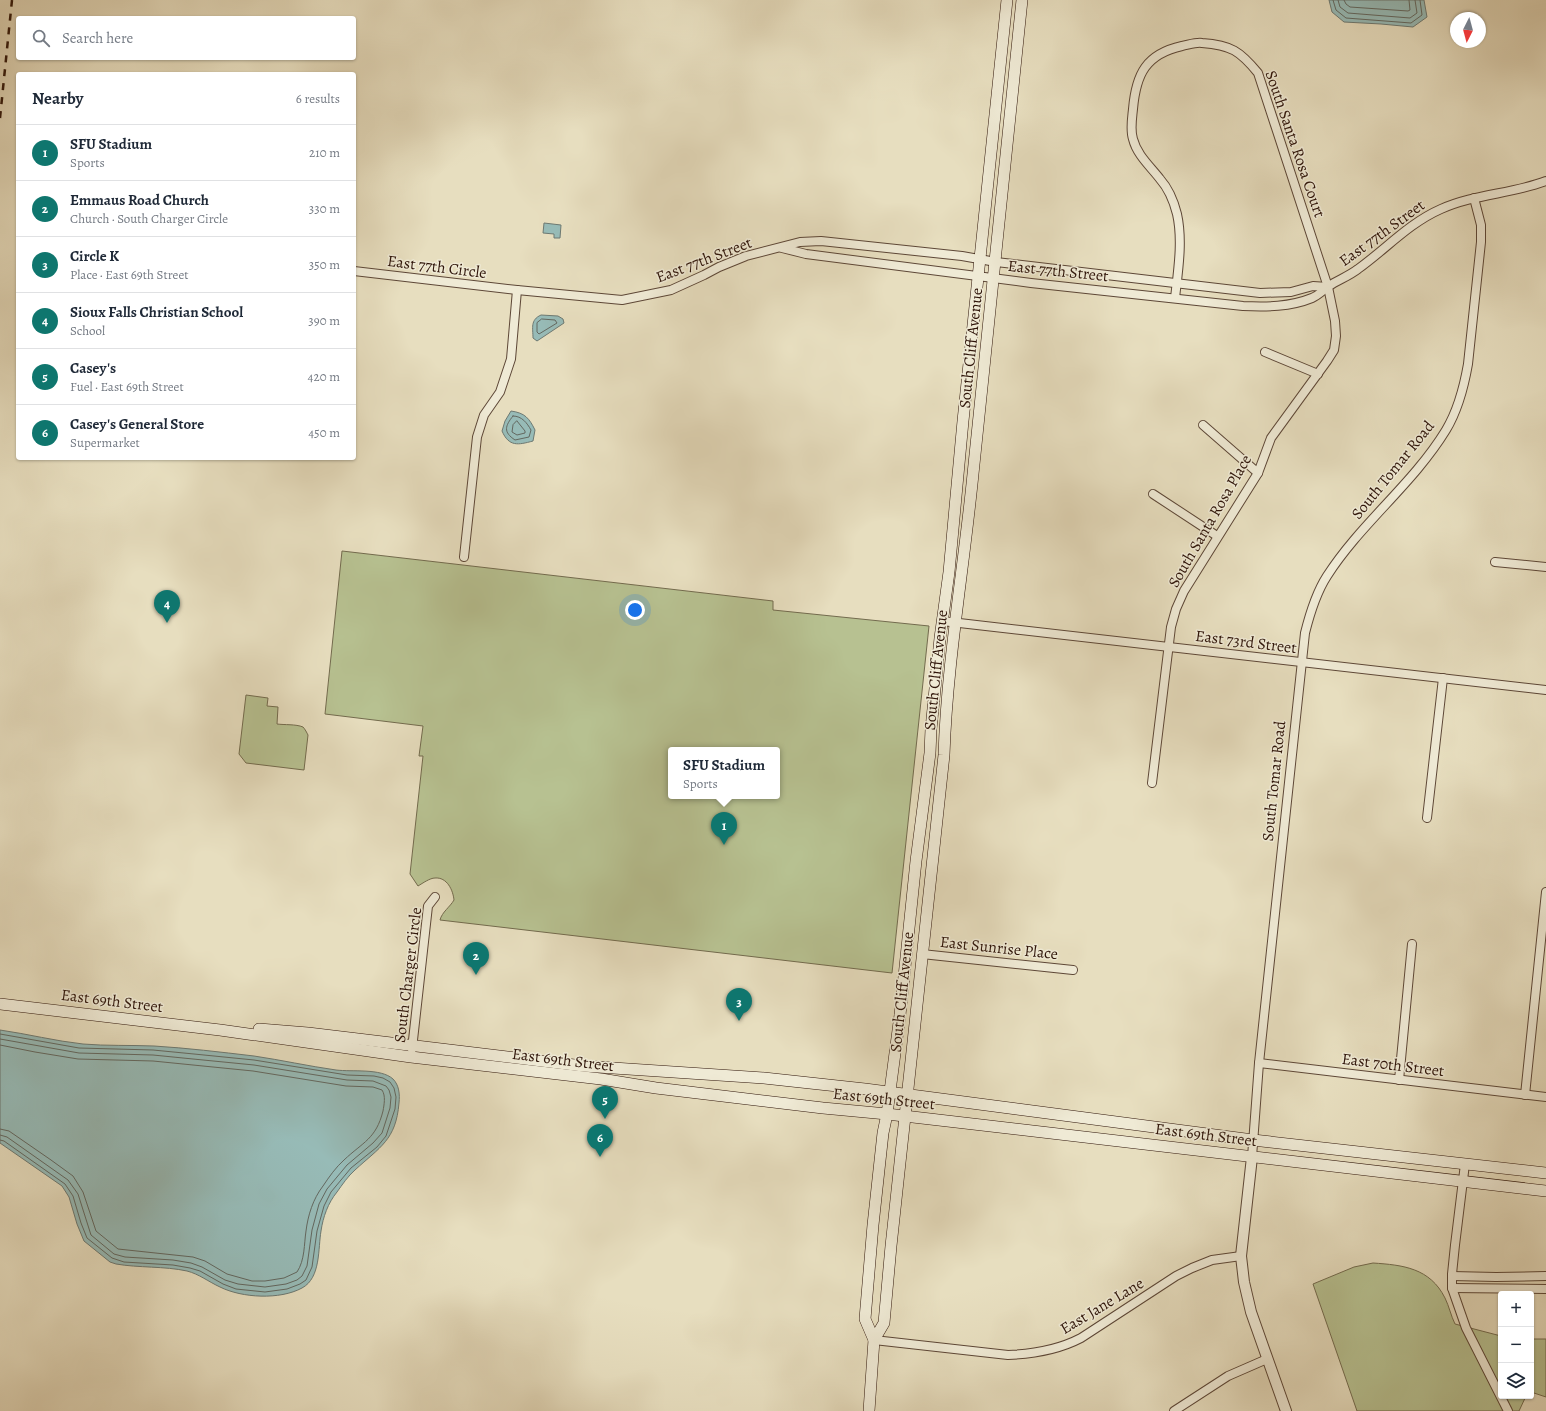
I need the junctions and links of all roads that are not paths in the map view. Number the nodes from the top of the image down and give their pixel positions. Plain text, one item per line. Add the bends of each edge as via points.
1 (1007, 0) edge
2 (1022, 0) edge
3 (1546, 181) edge
4 (1474, 198) junction
5 (782, 248) junction
6 (980, 260) junction
7 (996, 262) junction
8 (356, 271) edge
9 (978, 276) junction
10 (994, 278) junction
11 (1177, 283) junction
12 (1328, 287) junction
13 (517, 290) junction
14 (1175, 298) junction
15 (1265, 352) dead end
16 (1318, 374) junction
17 (1203, 425) dead end
18 (1258, 473) junction
19 (1153, 494) dead end
20 (1217, 536) junction
21 (464, 557) dead end
22 (1495, 562) dead end
23 (1546, 568) edge
24 (942, 621) junction
25 (956, 622) junction
26 (1168, 647) junction
27 (1302, 662) junction
28 (1443, 678) junction
29 (1546, 690) edge
30 (1152, 784) dead end
31 (1427, 818) dead end
32 (1546, 892) edge
33 (435, 897) dead end
34 (1412, 944) dead end
35 (922, 954) junction
36 (1073, 970) dead end
37 (0, 1004) edge
38 (220, 1030) junction
39 (412, 1045) junction
40 (411, 1057) junction
41 (1259, 1063) junction
42 (1399, 1080) junction
43 (890, 1093) junction
44 (1525, 1095) junction
45 (907, 1096) junction
46 (1546, 1097) edge
47 (887, 1114) junction
48 (905, 1117) junction
49 (1253, 1140) junction
50 (1252, 1156) junction
51 (1465, 1164) junction
52 (1546, 1172) edge
53 (1462, 1181) junction
54 (1546, 1190) edge
55 (1241, 1256) junction
56 (1452, 1276) junction
57 (1546, 1276) edge
58 (1452, 1288) junction
59 (1546, 1289) edge
60 (874, 1340) junction
61 (1267, 1359) junction
62 (869, 1411) edge
63 (1174, 1411) edge
64 (1286, 1411) edge
65 (1508, 1411) edge

1 - 6 main road, South Cliff Avenue
2 - 7 main road, South Cliff Avenue
3 - 4 street, East 77th Street
4 - 12 street, East 77th Street via 1459,201 1424,217 1356,270
4 - 27 street, South Tomar Road via 1481,242 1468,364 1456,407 1446,429 1430,452 1349,545 1326,577 1313,604 1305,633
5 - 6 street, East 77th Street via 800,242 821,241
5 - 9 street, East 77th Street via 806,254
5 - 13 street, East 77th Street via 746,256 671,290 622,300
6 - 7 street, East 77th Street
6 - 9 main road, South Cliff Avenue
7 - 10 main road, South Cliff Avenue
7 - 11 street, East 77th Street
8 - 13 street, East 77th Circle
9 - 10 street, East 77th Street
9 - 24 main road, South Cliff Avenue
10 - 14 street, East 77th Street
10 - 25 main road, South Cliff Avenue
11 - 12 street, East 77th Street via 1260,293 1291,292 1313,286
11 - 12 street, South Santa Rosa Court via 1180,238 1177,214 1171,196 1161,180 1138,153 1133,139 1133,107 1143,69 1154,57 1174,48 1200,42 1232,48 1258,73
11 - 14 street, South Santa Rosa Court
12 - 14 street, East 77th Street via 1311,299 1275,306 1243,306
12 - 16 street, South Santa Rosa Place via 1336,336 1334,350
13 - 21 street via 511,359 500,392 484,415 477,437
15 - 16 street
16 - 18 street, South Santa Rosa Place via 1271,438
17 - 18 street
18 - 20 street, South Santa Rosa Place
19 - 20 street
20 - 26 street, South Santa Rosa Place via 1176,609
22 - 23 street
24 - 25 street, East 73rd Street
24 - 43 main road, South Cliff Avenue via 930,754
25 - 26 street, East 73rd Street
25 - 35 main road, South Cliff Avenue
26 - 27 street, East 73rd Street
26 - 30 street, South Santa Rosa Place
27 - 28 street, East 73rd Street
27 - 41 street, South Tomar Road
28 - 29 street, East 73rd Street
28 - 31 street
32 - 44 street
33 - 39 street, South Charger Circle via 428,906
34 - 42 street
35 - 36 street, East Sunrise Place
35 - 45 main road, South Cliff Avenue
37 - 38 main road, East 69th Street
38 - 39 main road, East 69th Street via 275,1030
38 - 40 main road, East 69th Street
39 - 40 street, South Charger Circle
39 - 43 main road, East 69th Street via 583,1066 730,1074
40 - 47 main road, East 69th Street
41 - 42 street, East 70th Street
41 - 49 street, South Tomar Road
42 - 44 street, East 70th Street
43 - 45 main road, East 69th Street
43 - 47 main road, South Cliff Avenue
44 - 46 street, East 70th Street
45 - 48 main road, South Cliff Avenue
45 - 49 main road, East 69th Street
47 - 48 main road, East 69th Street
47 - 60 main road, South Cliff Avenue via 880,1156 866,1312
48 - 50 main road, East 69th Street
48 - 60 main road, South Cliff Avenue via 884,1323
49 - 50 street, South Tomar Road
49 - 51 main road, East 69th Street
50 - 53 main road, East 69th Street
50 - 55 street, South Tomar Road
51 - 52 main road, East 69th Street
51 - 53 street
53 - 54 main road, East 69th Street
53 - 56 street
55 - 60 street, East Jane Lane via 1212,1260 1192,1268 1081,1338 1046,1351 1008,1355
55 - 61 street, South Tomar Road via 1251,1312
56 - 57 street
56 - 58 street
58 - 59 street
58 - 65 street via 1466,1328
60 - 62 main road, South Cliff Avenue
61 - 63 street via 1228,1376
61 - 64 street, South Tomar Road

